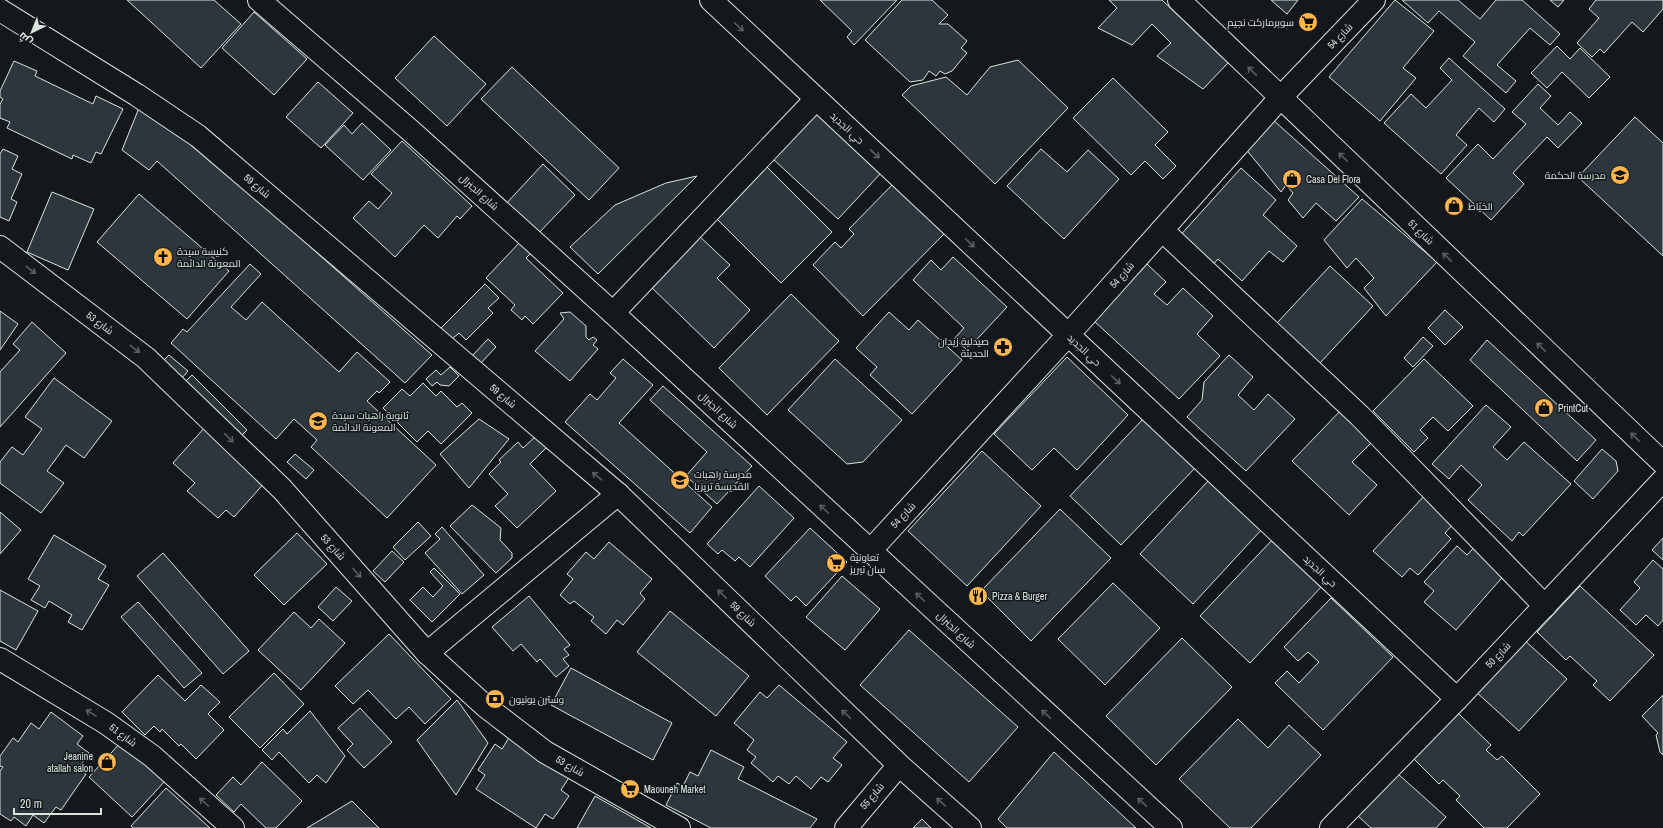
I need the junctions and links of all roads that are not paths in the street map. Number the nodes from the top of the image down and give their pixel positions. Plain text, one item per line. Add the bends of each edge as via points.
1 (259, 0) edge
2 (711, 0) edge
3 (1179, 0) edge
4 (1374, 0) edge
5 (0, 10) edge
6 (1280, 98) junction
7 (816, 99) junction
8 (1162, 230) junction
9 (0, 247) edge
10 (613, 313) junction
11 (1068, 335) junction
12 (1663, 464) edge
13 (1663, 480) edge
14 (618, 494) junction
15 (870, 551) junction
16 (1545, 606) junction
17 (427, 653) junction
18 (0, 659) edge
19 (1457, 699) junction
20 (899, 764) junction
21 (233, 828) edge
22 (679, 828) edge
23 (846, 828) edge
24 (970, 828) edge
25 (1170, 828) edge
26 (1331, 828) edge

1 - 10 street, شارع الجنرال via 411,131
2 -> 7 street, حي الجديد
6 -> 3 street, شارع 51
4 - 6 street, شارع 54
14 -> 5 street, شارع 59 via 198,136
6 - 8 street, شارع 54
12 -> 6 street, شارع 51
7 - 10 street
7 -> 11 street, حي الجديد
8 - 11 street, شارع 54
8 - 16 street via 1360,416
9 -> 17 street, شارع 53 via 146,358 282,489
15 -> 10 street, شارع الجنرال
11 - 15 street, شارع 54
11 -> 19 street, حي الجديد
13 - 16 street, شارع 50
14 - 17 street
20 -> 14 street, شارع 59
25 -> 15 street, شارع الجنرال
16 - 19 street, شارع 50
17 - 22 street, شارع 53 via 486,706 545,752
21 -> 18 street, شارع 51 via 152,756 106,722
19 - 26 street, شارع 50
20 - 23 street, شارع 55
24 -> 20 street, شارع 59

